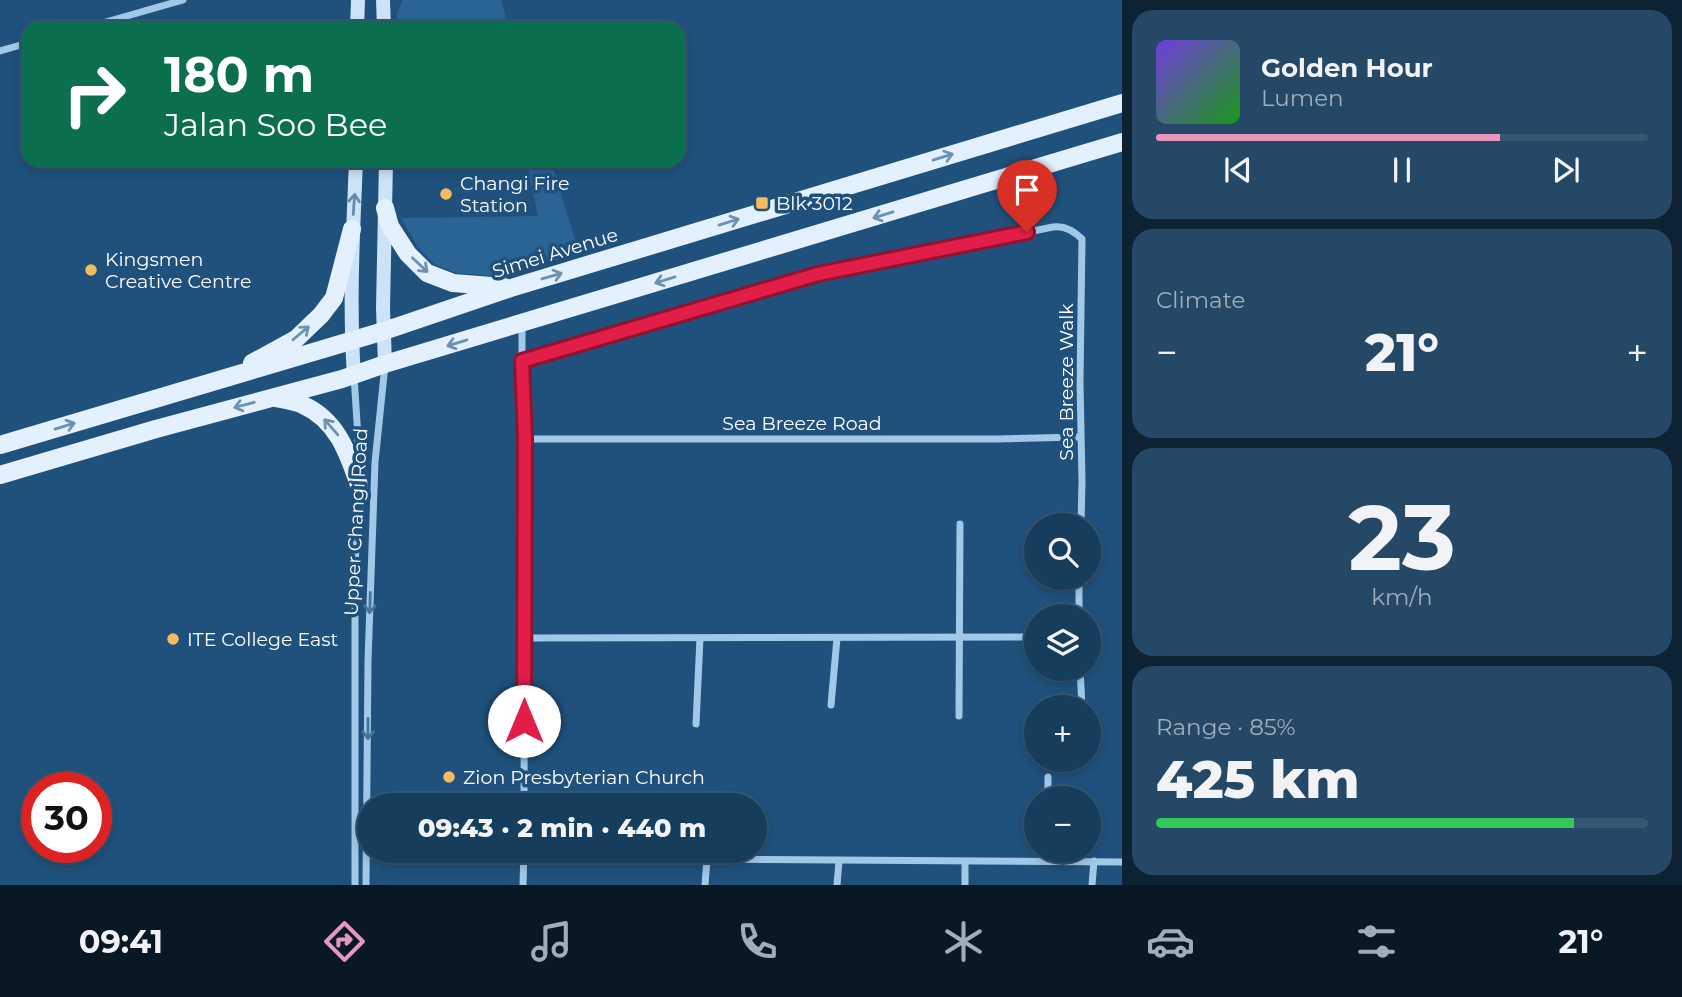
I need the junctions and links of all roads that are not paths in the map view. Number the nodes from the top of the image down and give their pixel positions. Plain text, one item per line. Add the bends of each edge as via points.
1 (183, 0) edge
2 (346, 0) edge
3 (358, 0) edge
4 (383, 0) edge
5 (110, 21) edge
6 (356, 21) edge
7 (357, 21) edge
8 (384, 21) edge
9 (21, 46) edge
10 (0, 51) edge
11 (1122, 103) edge
12 (1122, 142) edge
13 (356, 168) edge
14 (386, 168) edge
15 (385, 208) junction
16 (352, 229) junction
17 (511, 288) junction
18 (522, 323) junction
19 (384, 331) junction
20 (351, 340) junction
21 (522, 361) junction
22 (385, 364) junction
23 (354, 376) junction
24 (221, 380) junction
25 (275, 397) junction
26 (1080, 437) junction
27 (525, 439) junction
28 (0, 445) edge
29 (0, 475) edge
30 (359, 485) junction
31 (1081, 513) edge
32 (960, 524) dead end
33 (1024, 636) edge
34 (525, 638) junction
35 (699, 638) junction
36 (836, 638) junction
37 (960, 638) junction
38 (831, 705) dead end
39 (959, 716) dead end
40 (696, 724) dead end
41 (1048, 777) dead end
42 (1048, 786) edge
43 (524, 793) edge
44 (767, 860) edge
45 (839, 861) junction
46 (1024, 861) edge
47 (1101, 861) edge
48 (965, 862) junction
49 (1122, 862) edge
50 (524, 863) edge
51 (707, 863) edge
52 (1094, 863) edge
53 (355, 885) edge
54 (366, 885) edge
55 (523, 885) edge
56 (705, 885) edge
57 (837, 885) edge
58 (965, 885) edge
59 (1092, 885) edge

1 - 5 street
2 - 6 street
3 - 7 street
4 - 8 street
9 - 10 street
17 -> 11 main road, Simei Avenue
12 -> 18 main road
16 -> 13 street, Upper Changi Road
14 - 15 street, Upper Changi Road
15 -> 17 main road via 390,226 408,254 427,273 453,283
15 - 19 street, Upper Changi Road
16 - 20 street, Upper Changi Road
24 -> 16 main road via 296,339 321,315 334,298
17 - 19 main road, Simei Avenue
18 - 21 street
18 -> 22 main road
19 - 20 main road, Simei Avenue
19 - 22 street, Upper Changi Road
20 - 23 street, Upper Changi Road
20 - 24 main road, Simei Avenue
21 - 26 street, Sea Breeze Walk via 818,274 1059,226 1082,239
21 - 27 street
22 - 23 main road
22 -> 54 street, Upper Changi Road via 375,462
23 - 25 main road
23 - 30 street, Upper Changi Road
28 -> 24 main road, Simei Avenue
25 -> 29 main road
30 -> 25 main road via 335,430 303,405
26 - 27 street, Sea Breeze Road
26 - 31 street, Sea Breeze Walk
27 - 34 street
30 - 53 street, Upper Changi Road
32 - 37 street
33 - 37 street
34 - 35 street
34 - 43 street
35 - 36 street
35 - 40 street
36 - 37 street
36 - 38 street
37 - 39 street
41 - 42 street
44 - 45 street
45 - 48 street
45 - 57 street
46 - 48 street
47 - 49 street
48 - 58 street
50 - 55 street
51 - 56 street
52 - 59 street

